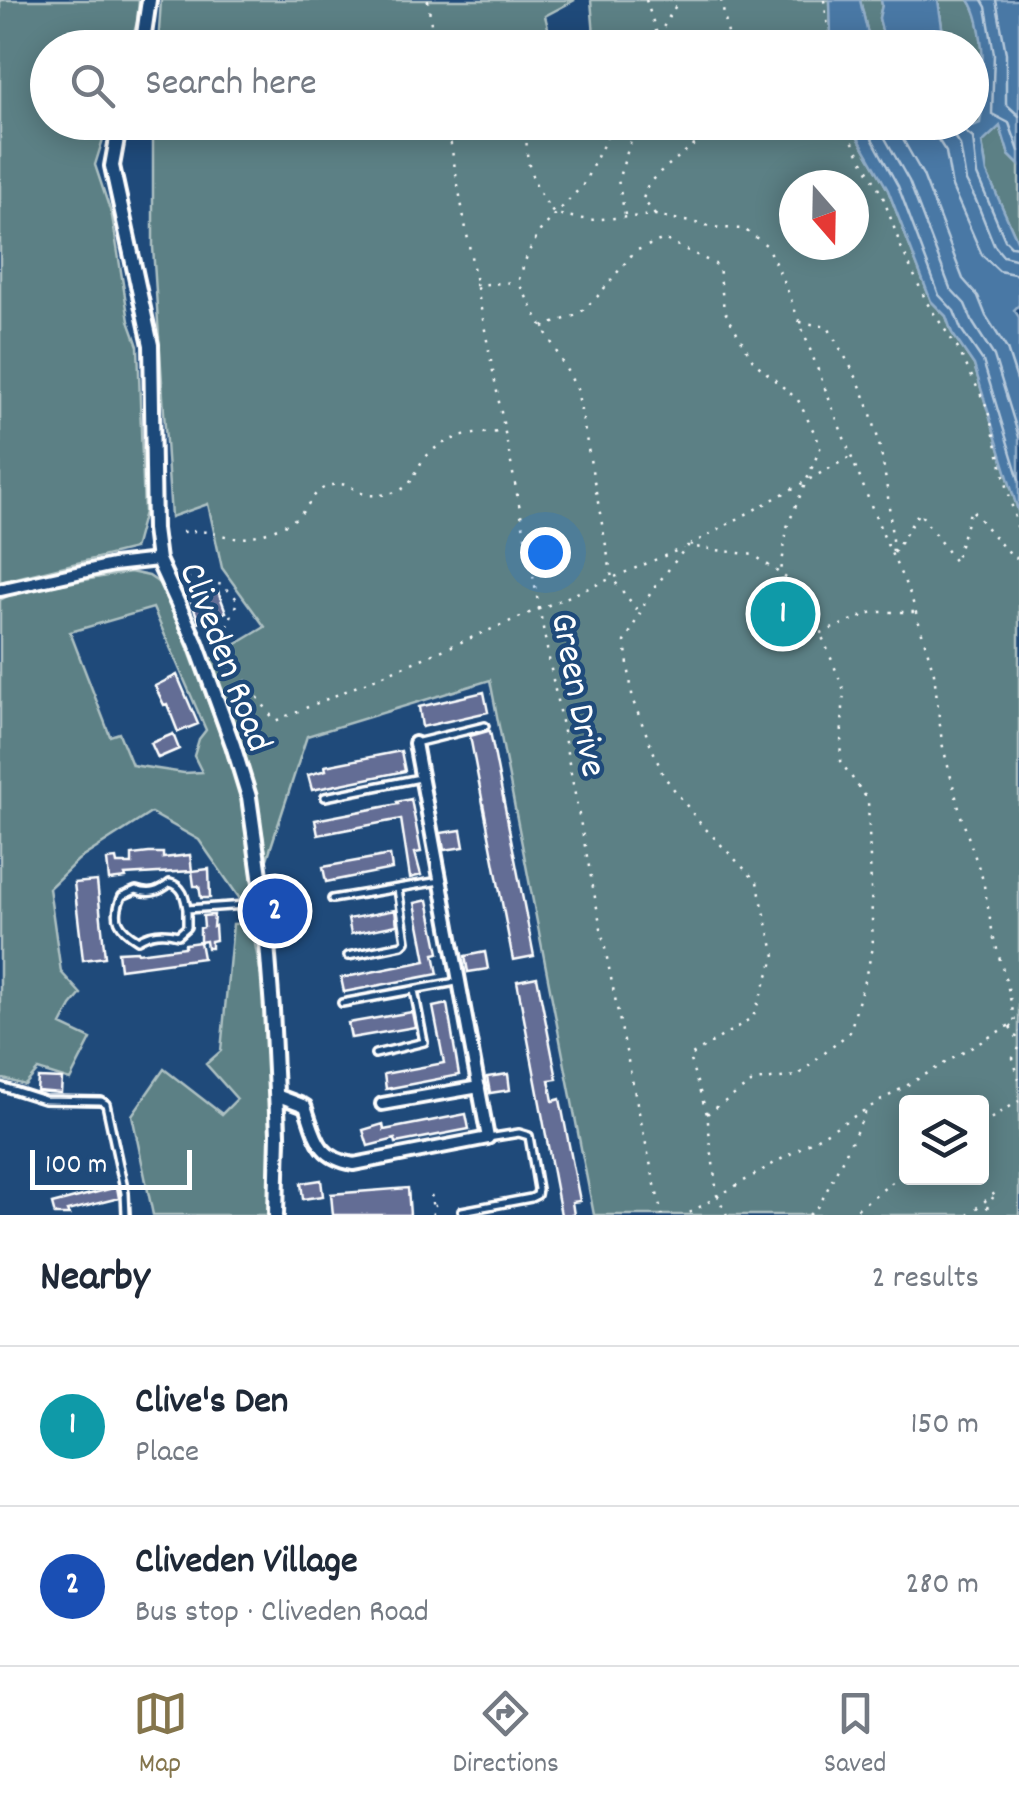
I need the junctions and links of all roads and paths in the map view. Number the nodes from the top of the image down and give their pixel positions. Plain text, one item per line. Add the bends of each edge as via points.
1 (150, 0) edge
2 (428, 0) edge
3 (646, 0) edge
4 (680, 0) edge
5 (722, 0) edge
6 (824, 0) edge
7 (145, 30) edge
8 (432, 30) edge
9 (656, 30) edge
10 (662, 30) edge
11 (728, 30) edge
12 (828, 30) edge
13 (117, 140) edge
14 (449, 140) edge
15 (528, 140) edge
16 (606, 140) edge
17 (631, 140) edge
18 (706, 140) edge
19 (852, 140) edge
20 (554, 214) junction
21 (625, 216) junction
22 (655, 216) junction
23 (518, 282) junction
24 (475, 284) junction
25 (798, 322) junction
26 (543, 327) junction
27 (505, 432) junction
28 (851, 456) junction
29 (805, 482) junction
30 (182, 532) dead end
31 (1019, 534) edge
32 (687, 546) junction
33 (893, 555) junction
34 (158, 560) junction
35 (1019, 560) edge
36 (164, 574) junction
37 (781, 574) junction
38 (612, 578) junction
39 (0, 590) edge
40 (540, 610) junction
41 (916, 612) junction
42 (640, 614) junction
43 (820, 634) junction
44 (484, 726) dead end
45 (414, 743) joint
46 (420, 778) junction
47 (325, 797) dead end
48 (440, 881) junction
49 (398, 889) junction
50 (332, 899) dead end
51 (264, 904) junction
52 (188, 909) junction
53 (348, 956) dead end
54 (460, 983) junction
55 (414, 990) junction
56 (342, 1003) dead end
57 (1009, 1026) junction
58 (1019, 1032) edge
59 (1019, 1040) edge
60 (1019, 1048) edge
61 (375, 1054) dead end
62 (1019, 1080) edge
63 (0, 1086) edge
64 (479, 1087) junction
65 (276, 1095) junction
66 (1019, 1101) edge
67 (382, 1104) dead end
68 (868, 1108) junction
69 (707, 1114) junction
70 (989, 1120) edge
71 (488, 1138) junction
72 (899, 1177) edge
73 (431, 1195) dead end
74 (717, 1195) junction
75 (462, 1211) dead end
76 (126, 1215) edge
77 (276, 1215) edge
78 (436, 1215) edge
79 (662, 1215) edge
80 (686, 1215) edge
81 (728, 1215) edge
82 (809, 1215) edge
83 (849, 1215) edge
84 (968, 1215) edge
85 (983, 1215) edge

1 - 7 street
2 - 8 path
3 - 9 path
4 - 10 path
5 - 11 path
6 - 12 path
13 - 34 street, Cliveden Road via 112,166 152,360
14 - 24 path, Green Drive
15 - 20 path via 536,190
16 - 20 path via 583,185
17 - 21 path via 618,180
18 - 22 path via 648,184 644,199
19 - 31 path via 927,303 987,407
20 - 21 path via 589,220
20 - 23 path
21 - 22 path
22 - 25 path via 744,229 766,245
23 - 24 path
23 - 26 path
24 - 27 path, Green Drive
25 - 28 path
25 - 33 path via 828,327 862,389 888,488
26 - 29 path via 578,314 635,251 664,239 719,266 724,310 746,349 798,400 821,446
26 - 38 path via 577,389
27 - 30 path via 473,432 439,444 398,492 367,495 333,485 317,491 295,520 263,533 239,539
27 - 40 path, Green Drive
28 - 29 path
28 - 33 path
29 - 32 path
29 - 37 path via 787,526
32 - 37 path via 754,554
32 - 38 path
32 - 42 path
33 - 35 path via 918,512 955,562 971,510
33 - 41 path
34 - 36 street, Cliveden Road
34 - 39 street
36 - 40 path via 223,585 238,600 222,638 275,721
36 - 51 street, Cliveden Road via 249,797
37 - 43 path via 794,583
38 - 40 path
38 - 42 path
40 - 79 path, Green Drive
41 - 43 path via 873,612
41 - 57 path via 934,672 942,743 1008,988 1015,1022
42 - 69 path via 625,642 632,701 664,775 757,882 775,956 754,1017 689,1057
43 - 69 path via 844,690 840,761 868,800 873,948 850,1032 797,1076 754,1081
44 - 45 lane
45 - 46 street
46 - 47 lane
46 - 48 street
48 - 49 lane
48 - 54 street
49 - 50 lane
49 - 53 lane via 406,941
51 - 52 lane
51 - 65 street, Cliveden Road
52 - 52 lane via 187,927 178,936 164,932 138,940 124,932 116,909 122,896 170,883 184,892
54 - 55 lane
54 - 64 street
55 - 56 lane
55 - 61 lane via 424,1042
57 - 58 path
57 - 59 path
57 - 68 path
60 - 62 path via 1013,1058
63 - 76 lane via 44,1100 106,1104
64 - 67 street
64 - 71 street
65 - 71 street via 306,1106 318,1146 344,1162
65 - 77 street, Cliveden Road
66 - 70 path
68 - 74 path
68 - 82 path
69 - 74 path
71 - 75 lane via 530,1136 536,1195
72 - 83 path
73 - 78 path
74 - 80 path
74 - 81 path
84 - 85 path via 996,1192

